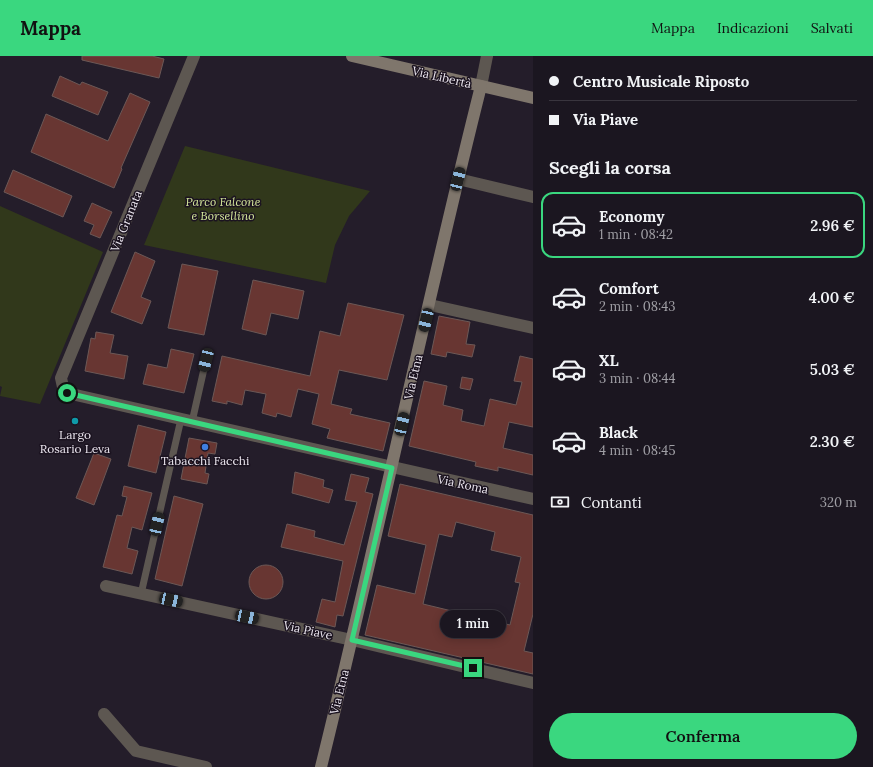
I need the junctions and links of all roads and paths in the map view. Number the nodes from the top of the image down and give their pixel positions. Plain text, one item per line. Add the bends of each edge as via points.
1 (194, 56) edge
2 (352, 56) edge
3 (488, 56) edge
4 (481, 86) junction
5 (533, 98) edge
6 (458, 179) junction
7 (533, 197) edge
8 (430, 305) junction
9 (533, 328) edge
10 (206, 360) dead end
11 (63, 387) joint
12 (186, 421) junction
13 (392, 468) junction
14 (533, 499) edge
15 (106, 586) dead end
16 (141, 594) junction
17 (352, 640) junction
18 (533, 683) edge
19 (104, 714) dead end
20 (206, 767) edge
21 (321, 767) edge

1 - 11 street, Via Granata via 61,378
2 - 4 street, Via Libertà
3 - 4 street, Via Etna
4 - 5 street, Via Libertà
4 - 6 street, Via Etna
6 - 7 street
6 - 8 street, Via Etna
8 - 9 street
8 - 13 street, Via Etna
10 - 12 lane
11 - 12 street, Via Roma via 67,393
12 - 13 street, Via Roma
12 - 16 lane
13 - 14 street, Via Roma
13 - 17 street, Via Etna
15 - 16 street, Via Piave
16 - 17 street, Via Piave
17 - 18 street, Via Piave
17 - 21 street, Via Etna
19 - 20 street via 136,751

